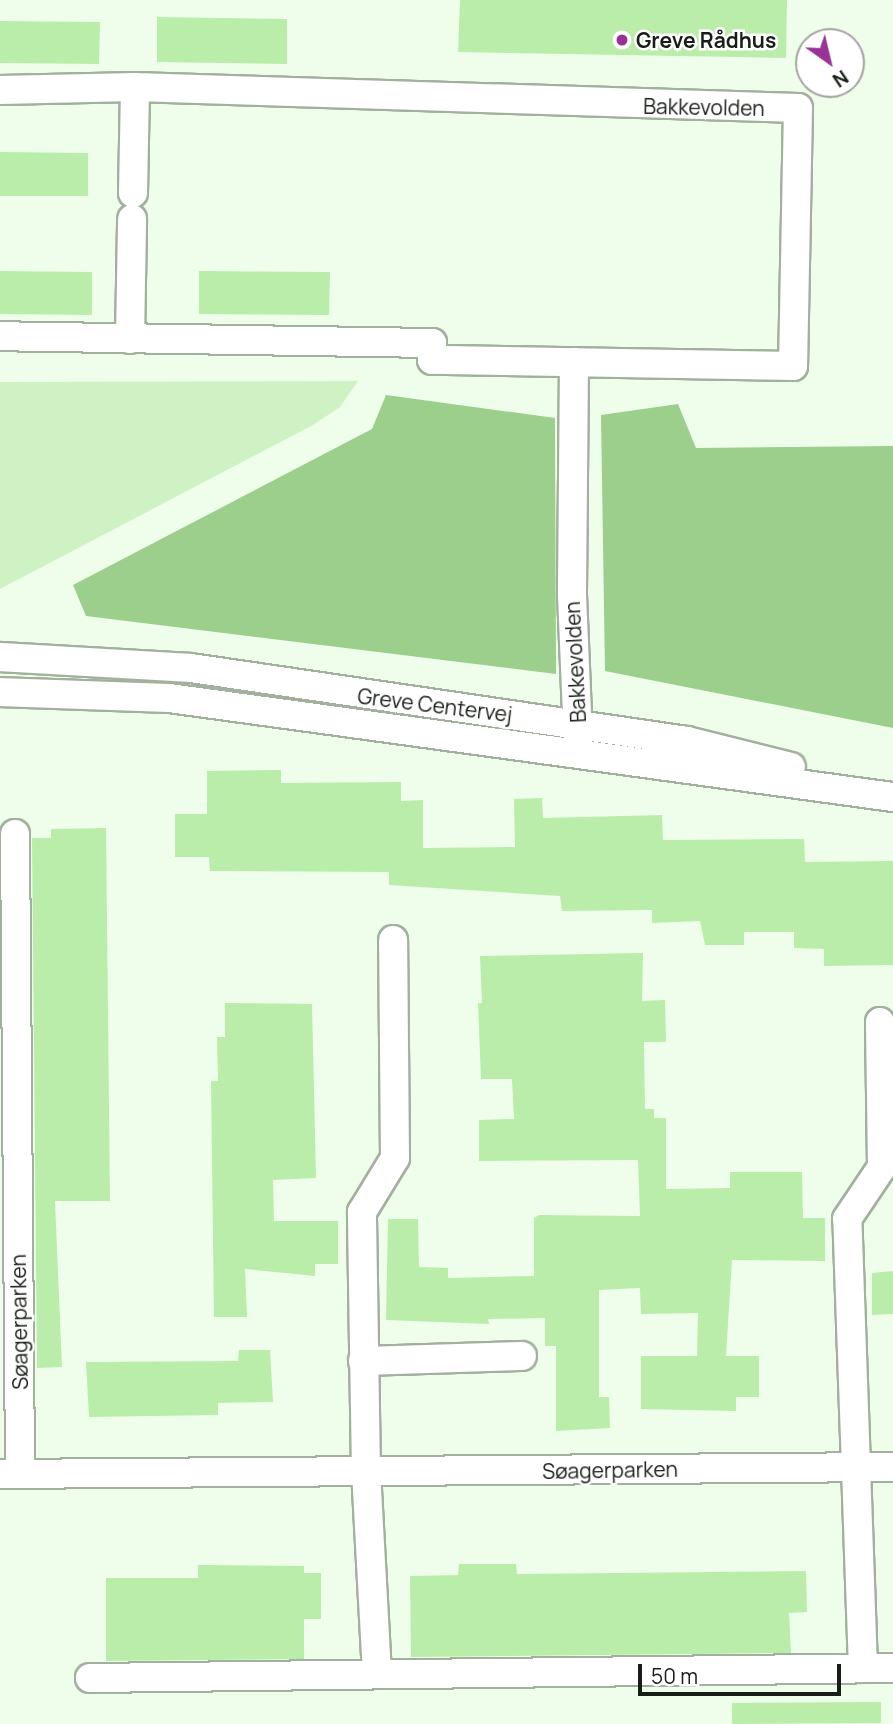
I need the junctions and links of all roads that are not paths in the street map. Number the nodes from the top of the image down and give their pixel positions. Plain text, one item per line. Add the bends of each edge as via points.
1 (135, 87) junction
2 (0, 90) edge
3 (0, 336) edge
4 (130, 338) junction
5 (574, 362) junction
6 (0, 657) edge
7 (0, 692) edge
8 (578, 724) junction
9 (579, 753) junction
10 (864, 791) junction
11 (893, 797) edge
12 (15, 834) dead end
13 (393, 940) dead end
14 (880, 1022) dead end
15 (522, 1356) dead end
16 (363, 1361) junction
17 (855, 1467) junction
18 (893, 1467) edge
19 (366, 1473) junction
20 (10, 1474) edge
21 (863, 1668) junction
22 (893, 1668) edge
23 (377, 1674) junction
24 (90, 1678) dead end

1 - 2 street, Bakkevolden
1 - 4 street
1 - 5 street, Bakkevolden via 798,108 793,366
3 - 4 street, Bakkevolden
4 - 5 street, Bakkevolden via 432,343 432,360
5 - 8 street, Bakkevolden via 572,595
6 - 8 street, Greve Centervej via 191,668
7 - 9 street, Greve Centervej via 169,698
8 - 9 street, Bakkevolden
8 - 10 street, Greve Centervej via 768,759
9 - 10 street, Greve Centervej
10 - 11 street, Greve Centervej
12 - 20 street, Søagerparken
13 - 16 street via 395,1158 362,1212
14 - 17 street via 882,1167 847,1219
15 - 16 street
16 - 19 street
17 - 18 street, Søagerparken
17 - 19 street, Søagerparken
17 - 21 street
19 - 20 street, Søagerparken
19 - 23 street
21 - 22 street
21 - 23 street
23 - 24 street

